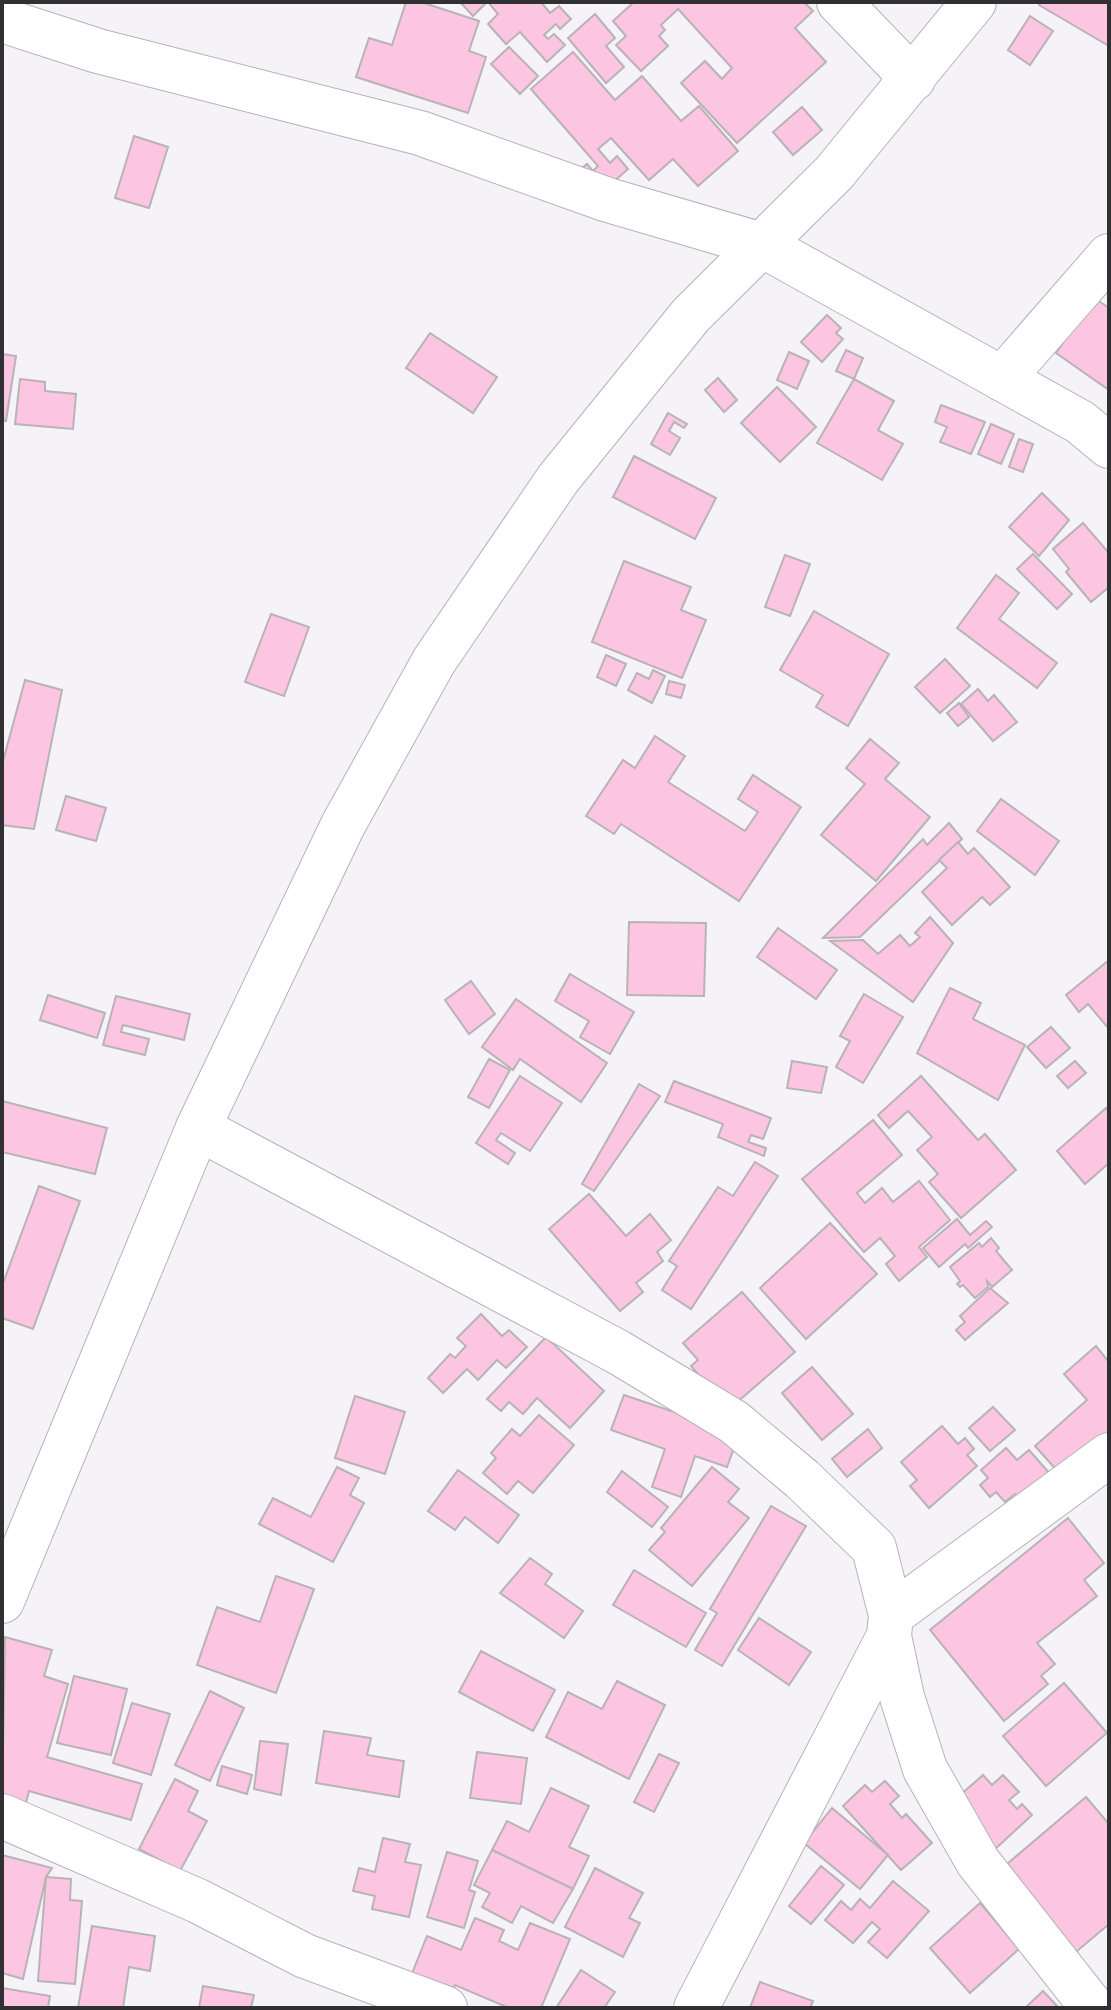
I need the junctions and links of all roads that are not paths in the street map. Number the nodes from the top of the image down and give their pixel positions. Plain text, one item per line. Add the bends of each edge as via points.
1 (839, 2) edge
2 (974, 2) edge
3 (2, 20) edge
4 (913, 79) junction
5 (762, 245) junction
6 (1109, 256) edge
7 (1002, 379) junction
8 (1109, 446) edge
9 (198, 1128) junction
10 (1109, 1455) edge
11 (2, 1601) edge
12 (890, 1625) junction
13 (2, 1816) edge
14 (445, 2008) edge
15 (696, 2008) edge
16 (1093, 2008) edge

1 - 4 street
2 - 4 street
3 - 5 street via 98,51 420,133 608,200
4 - 5 street via 834,173
5 - 7 street
5 - 9 street via 691,315 558,479 434,661 343,825
6 - 7 street
7 - 8 street via 1080,422
9 - 11 street
9 - 12 street via 618,1352 734,1422 874,1548
10 - 12 street
12 - 15 street
12 - 16 street via 902,1697 925,1769 978,1862
13 - 14 street via 198,1901 305,1956

